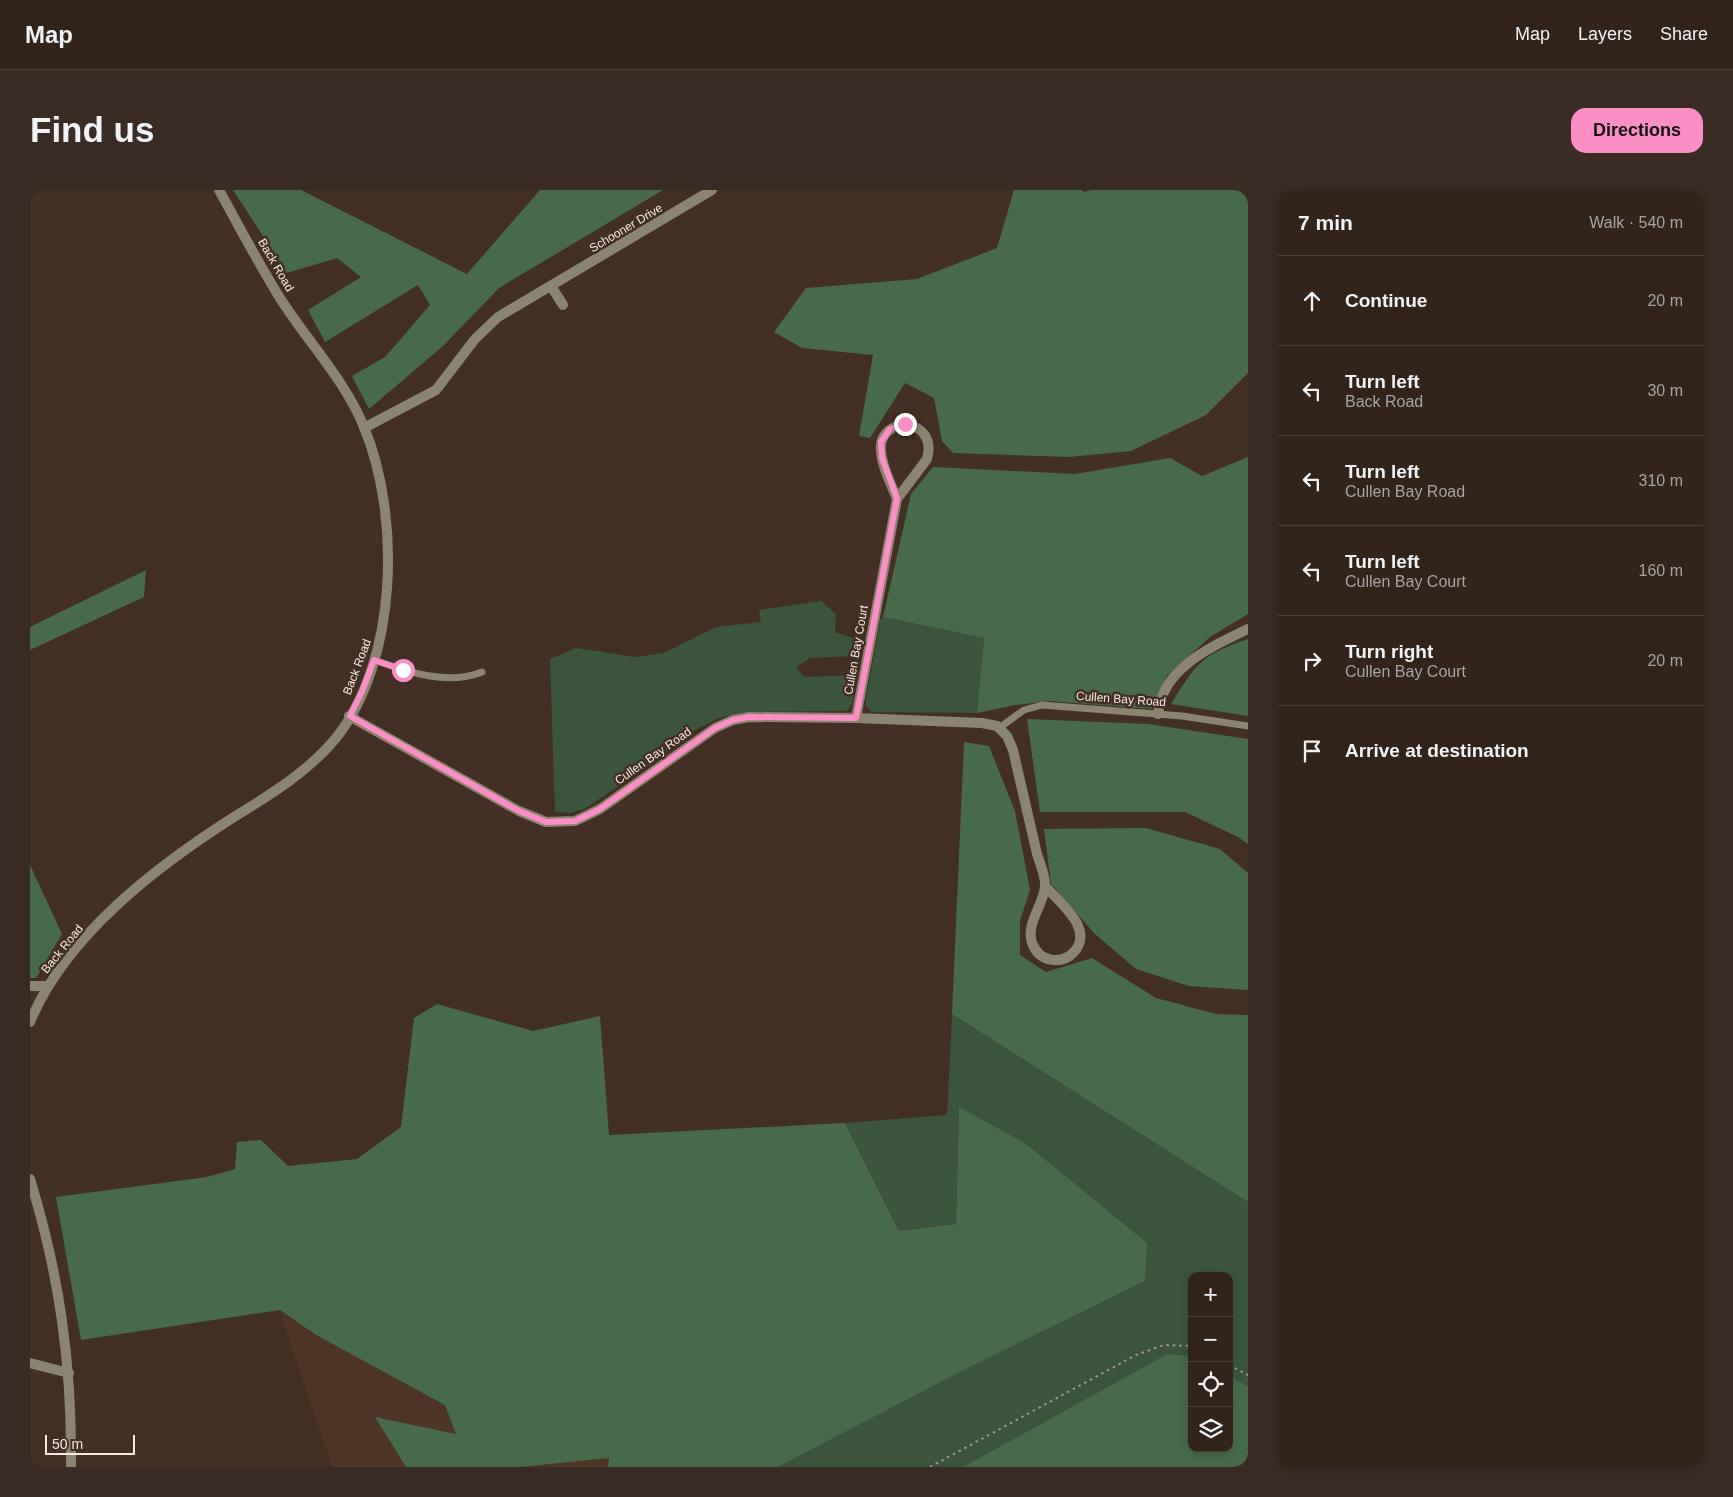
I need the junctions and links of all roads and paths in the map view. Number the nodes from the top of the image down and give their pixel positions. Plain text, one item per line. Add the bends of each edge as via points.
1 (220, 190) edge
2 (712, 190) edge
3 (551, 286) junction
4 (563, 306) dead end
5 (364, 428) junction
6 (897, 498) junction
7 (1248, 629) edge
8 (374, 660) junction
9 (482, 672) dead end
10 (1158, 714) junction
11 (350, 716) junction
12 (856, 718) junction
13 (1248, 726) edge
14 (998, 728) junction
15 (1045, 886) junction
16 (30, 986) edge
17 (48, 986) junction
18 (30, 1022) edge
19 (30, 1179) edge
20 (1188, 1346) edge
21 (30, 1363) edge
22 (1233, 1367) edge
23 (68, 1373) junction
24 (1248, 1375) edge
25 (71, 1467) edge
26 (930, 1467) edge

1 - 5 street, Back Road via 280,298 344,391
2 - 3 street, Schooner Drive
3 - 4 street
3 - 5 street, Schooner Drive via 486,327 436,390
5 - 8 street, Back Road via 380,483 387,538 384,625
6 - 6 street, Cullen Bay Court via 927,459 929,451 920,430 905,424 890,429 881,442 882,458
6 - 12 street, Cullen Bay Court
7 - 10 street via 1201,652 1178,673 1159,700
8 - 9 lane via 403,670 447,678 471,677
8 - 11 street, Back Road
10 - 13 lane, Cullen Bay Road
10 - 14 lane, Cullen Bay Road via 1042,705 1024,710
11 - 12 street, Cullen Bay Road via 519,811 546,822 575,821 600,809 715,728 733,720 749,717
11 - 17 street, Back Road via 337,737 292,779 178,854 123,901 74,952
12 - 14 street, Cullen Bay Road via 982,723
14 - 15 street via 1013,750
15 - 15 street via 1030,936 1036,952 1058,960 1066,958 1078,947 1080,931
16 - 17 street
17 - 18 street, Back Road
19 - 23 street via 56,1276
20 - 26 path via 1164,1345 1136,1355
21 - 23 street
22 - 24 path
23 - 25 street

